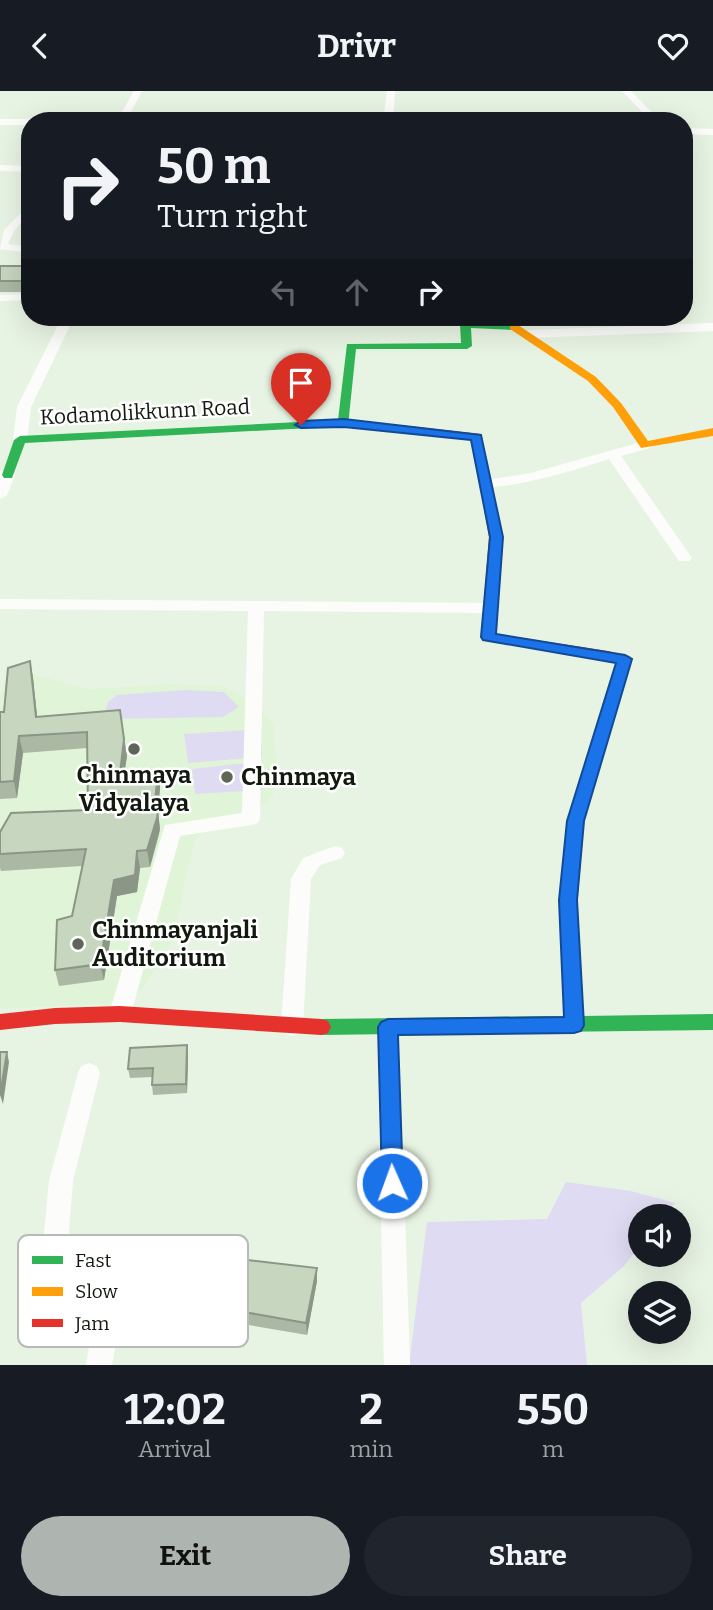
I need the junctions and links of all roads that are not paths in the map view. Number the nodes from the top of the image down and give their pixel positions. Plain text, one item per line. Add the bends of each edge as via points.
1 (138, 91) edge
2 (391, 91) edge
3 (626, 91) edge
4 (126, 112) edge
5 (389, 112) edge
6 (647, 112) edge
7 (0, 122) edge
8 (21, 122) edge
9 (693, 131) edge
10 (713, 132) edge
11 (0, 168) edge
12 (21, 169) edge
13 (21, 217) edge
14 (2, 238) edge
15 (21, 249) edge
16 (21, 297) edge
17 (0, 298) edge
18 (64, 326) edge
19 (464, 326) edge
20 (512, 326) edge
21 (713, 327) edge
22 (528, 334) junction
23 (344, 423) junction
24 (713, 432) edge
25 (20, 440) junction
26 (645, 445) junction
27 (613, 455) junction
28 (4, 475) edge
29 (486, 484) junction
30 (0, 495) edge
31 (684, 558) dead end
32 (0, 604) edge
33 (256, 606) junction
34 (491, 608) junction
35 (335, 853) dead end
36 (120, 1014) junction
37 (0, 1022) edge
38 (713, 1022) edge
39 (574, 1025) junction
40 (292, 1027) junction
41 (388, 1027) junction
42 (89, 1073) dead end
43 (56, 1235) edge
44 (102, 1347) edge
45 (99, 1365) edge
46 (397, 1365) edge

1 - 4 street
2 - 5 street
3 - 6 street
7 - 8 street
9 - 10 street
11 - 12 street
13 - 14 street
14 - 15 street via 2,246
16 - 17 street
18 - 25 street via 24,407
19 - 23 street via 467,346 351,346
20 - 22 street
21 - 22 street
22 - 26 street via 592,379
23 - 25 street, Kodamolikkunn Road
23 - 29 street, Kodamolikkunn Road via 477,437
24 - 26 street
25 - 28 street, Kodamolikkunn Road
26 - 27 street
27 - 29 street
27 - 31 street
28 - 30 street
29 - 34 street via 496,537
32 - 33 street
33 - 34 street
33 - 36 street via 251,818 172,829
34 - 39 street via 488,637 625,659 576,821 568,900
35 - 40 street via 305,866 301,879
36 - 37 street
36 - 40 street
38 - 39 street
39 - 41 street
40 - 41 street
41 - 46 street
42 - 43 street via 61,1181
44 - 45 street

